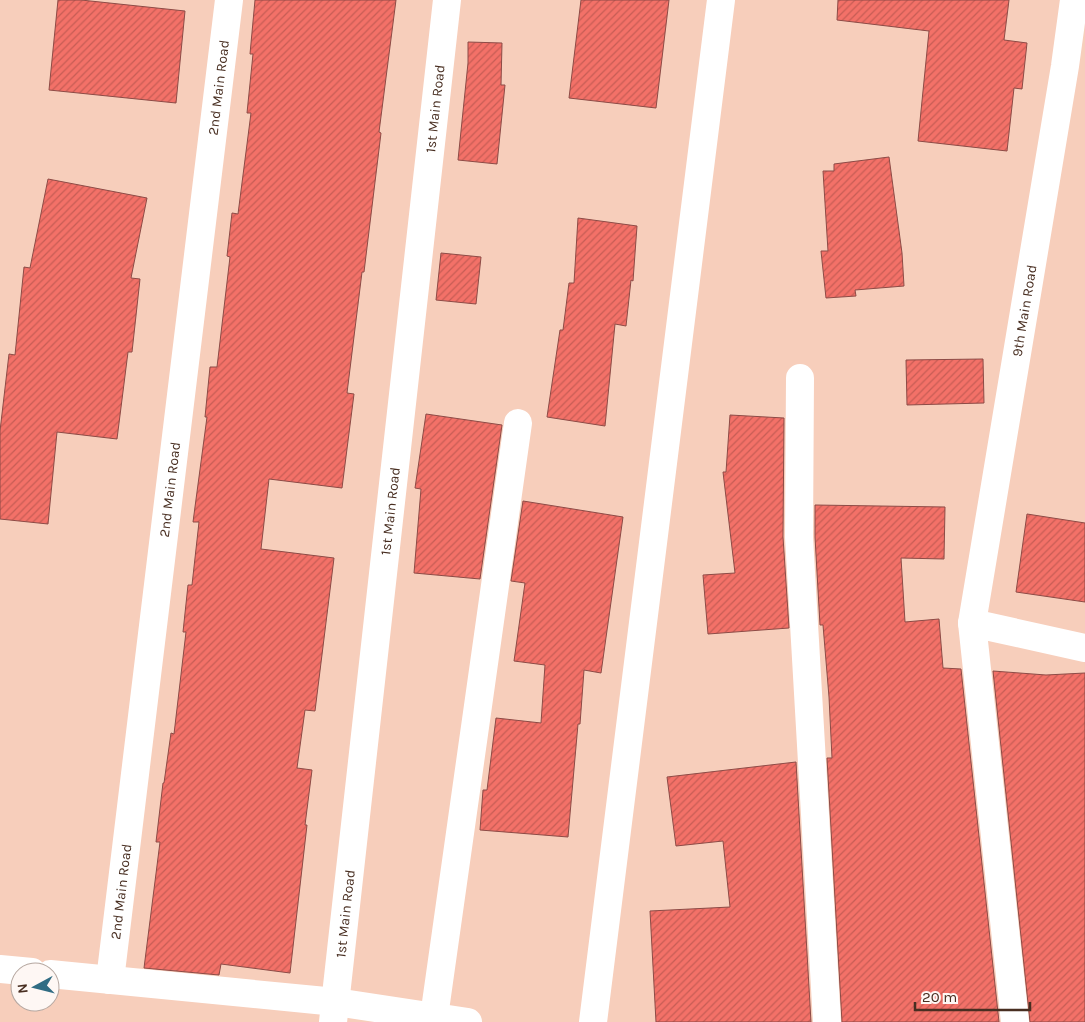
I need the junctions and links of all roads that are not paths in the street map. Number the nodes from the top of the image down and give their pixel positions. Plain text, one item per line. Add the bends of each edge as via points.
1 (229, 0) edge
2 (447, 0) edge
3 (721, 0) edge
4 (1074, 0) edge
5 (1075, 67) edge
6 (800, 378) dead end
7 (518, 423) dead end
8 (972, 623) junction
9 (1085, 648) edge
10 (60, 975) edge
11 (110, 980) junction
12 (334, 1012) edge
13 (434, 1017) junction
14 (468, 1022) edge
15 (593, 1022) edge
16 (827, 1022) edge
17 (1014, 1022) edge

1 - 11 street, 2nd Main Road
2 - 12 street, 1st Main Road
3 - 15 street
4 - 5 street, 9th Main Road
5 - 8 street, 9th Main Road
6 - 16 street via 799,537
7 - 13 street
8 - 9 street
8 - 17 street, 9th Main Road
10 - 11 street
11 - 12 street
12 - 13 street
13 - 14 street

